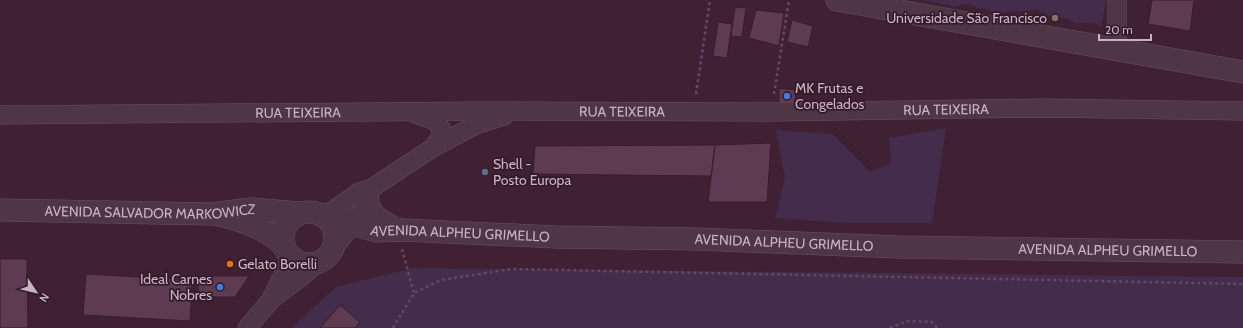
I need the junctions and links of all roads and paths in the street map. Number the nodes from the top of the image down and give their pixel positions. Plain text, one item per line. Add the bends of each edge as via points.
1 (710, 0) edge
2 (789, 0) edge
3 (837, 0) edge
4 (1118, 0) edge
5 (1117, 48) junction
6 (1243, 72) edge
7 (406, 111) junction
8 (520, 111) junction
9 (693, 111) junction
10 (1243, 111) edge
11 (772, 112) junction
12 (0, 115) edge
13 (434, 147) junction
14 (370, 195) junction
15 (0, 210) edge
16 (300, 213) junction
17 (212, 214) junction
18 (324, 216) junction
19 (352, 226) junction
20 (400, 230) junction
21 (334, 248) junction
22 (287, 251) junction
23 (1243, 252) edge
24 (316, 264) junction
25 (1243, 284) edge
26 (414, 293) junction
27 (271, 300) junction
28 (247, 328) edge
29 (393, 328) edge
30 (890, 328) edge
31 (938, 328) edge

1 - 9 path
2 - 11 path
3 - 5 street
4 - 5 street
5 - 6 street
7 - 8 street, RUA TEIXEIRA
7 - 12 street, RUA TEIXEIRA
7 - 13 street via 435,121 441,128 441,135
8 - 9 street, RUA TEIXEIRA
8 - 13 street via 476,125
9 - 11 street, RUA TEIXEIRA
10 - 11 street, RUA TEIXEIRA via 1043,108
13 - 14 street
14 - 18 street via 359,192
14 - 19 street
14 - 20 street via 368,206 373,214
15 - 17 street, AVENIDA SALVADOR MARKOWICZ
16 - 17 street, AVENIDA SALVADOR MARKOWICZ via 251,209
16 - 18 street via 315,212
16 - 22 street via 287,223 283,231
17 - 22 street via 242,222 271,235
18 - 19 street, AVENIDA ALPHEU GRIMELLO
18 - 21 street via 335,230
19 - 20 street, AVENIDA ALPHEU GRIMELLO via 376,231
19 - 21 street
20 - 23 street, AVENIDA ALPHEU GRIMELLO via 890,246
20 - 26 path via 402,250
21 - 24 street via 326,258
22 - 24 street via 302,264
22 - 27 street via 285,271
24 - 27 street
25 - 26 path via 511,269 441,280
26 - 29 path
27 - 28 street
30 - 31 path via 906,321 932,322

